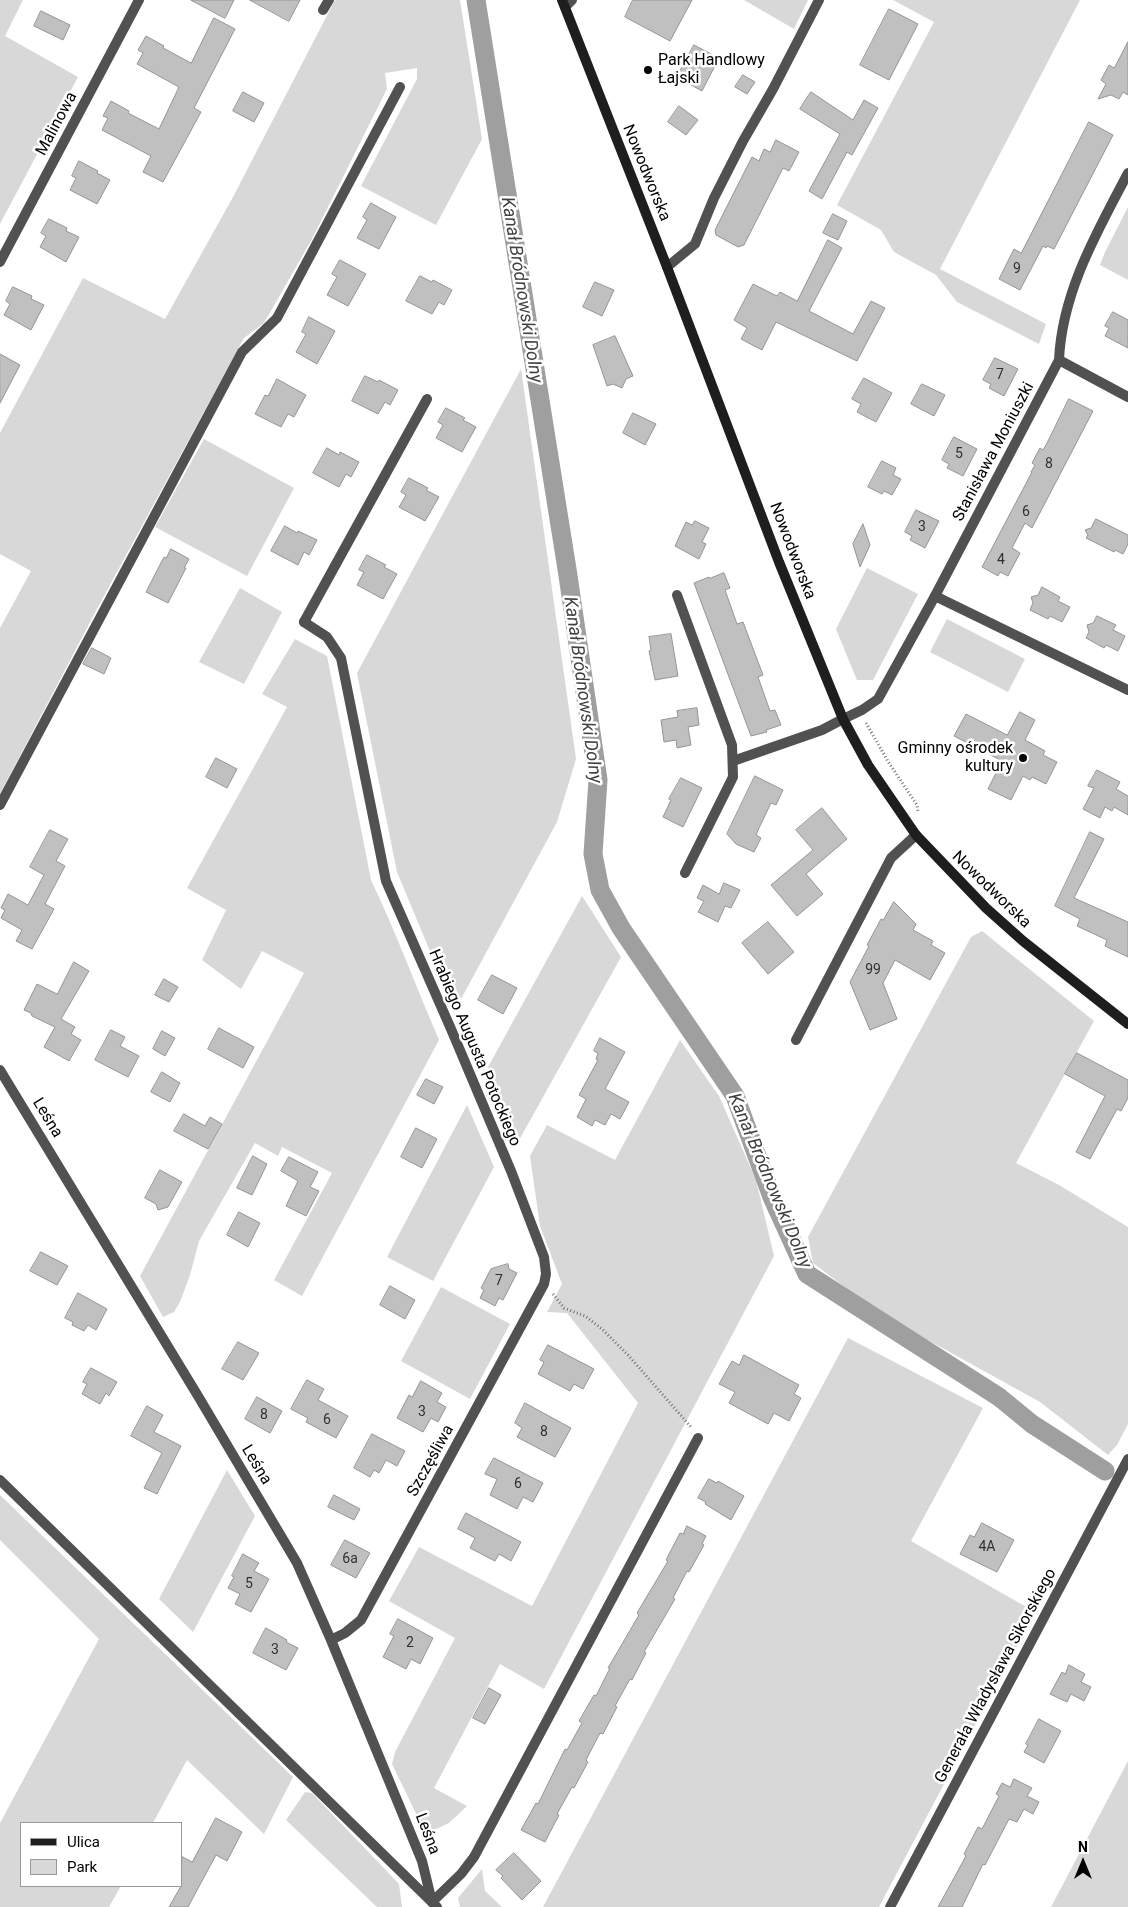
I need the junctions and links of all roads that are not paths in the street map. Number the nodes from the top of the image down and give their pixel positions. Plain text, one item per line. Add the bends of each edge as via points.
1 (139, 0) edge
2 (329, 0) edge
3 (819, 0) edge
4 (566, 2) edge
5 (323, 10) dead end
6 (400, 87) dead end
7 (1128, 173) edge
8 (0, 262) edge
9 (668, 267) junction
10 (1059, 360) junction
11 (1128, 397) edge
12 (427, 399) dead end
13 (677, 595) dead end
14 (936, 596) junction
15 (1128, 690) edge
16 (843, 719) junction
17 (733, 761) junction
18 (0, 804) edge
19 (916, 835) junction
20 (685, 872) dead end
21 (1128, 1024) edge
22 (796, 1040) dead end
23 (0, 1070) edge
24 (544, 1284) joint
25 (698, 1438) road end
26 (1128, 1459) edge
27 (0, 1480) edge
28 (331, 1640) junction
29 (434, 1904) edge
30 (890, 1907) edge

1 - 8 street, Malinowa
2 - 5 street
3 - 9 street via 714,198 695,244
4 - 9 main road, Nowodworska
6 - 18 street via 277,318 242,352
7 - 10 street, Stanisława Moniuszki via 1087,253 1064,323
9 - 16 main road, Nowodworska via 779,562
10 - 11 street
10 - 14 street, Stanisława Moniuszki
12 - 24 street, Hrabiego Augusta Potockiego via 304,622 327,637 340,658 386,882 511,1171 544,1257
13 - 17 street via 732,745
14 - 15 street
14 - 16 street, Stanisława Moniuszki via 878,698
16 - 17 street, Stanisława Moniuszki via 822,730
16 - 19 main road, Nowodworska via 868,765
17 - 20 street via 733,777
19 - 21 main road, Nowodworska via 986,908 1023,941
19 - 22 street via 890,858
23 - 28 street, Leśna via 297,1563
24 - 28 street, Szczęśliwa via 361,1620 346,1634
25 - 29 street via 474,1857
26 - 30 street, Generała Władysława Sikorskiego
27 - 29 street
28 - 29 street, Leśna via 422,1861

